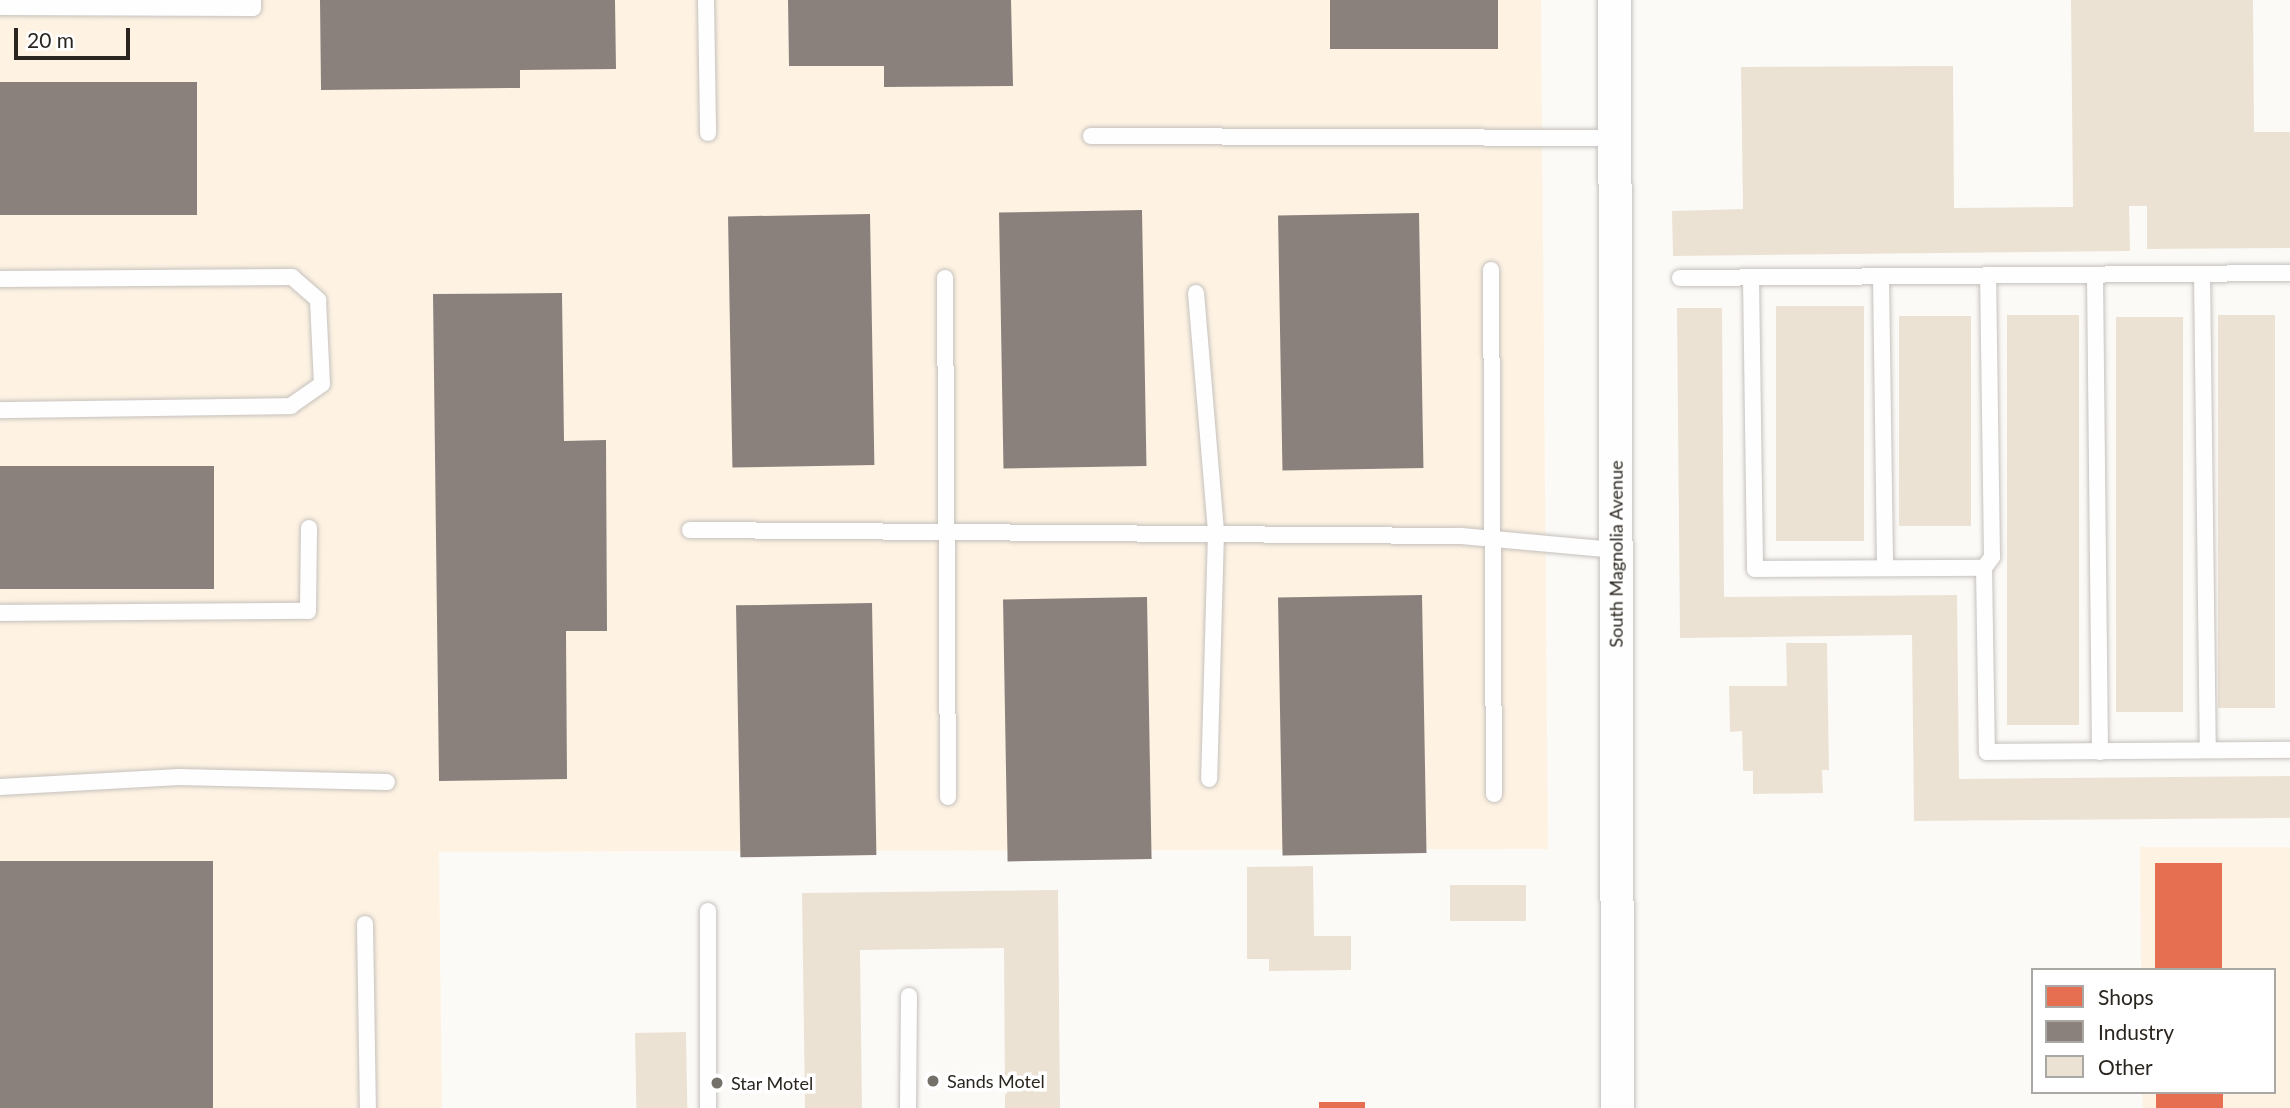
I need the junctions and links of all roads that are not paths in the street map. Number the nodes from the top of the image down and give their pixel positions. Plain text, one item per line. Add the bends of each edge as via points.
1 (253, 0) edge
2 (706, 0) edge
3 (1614, 0) edge
4 (0, 7) edge
5 (708, 133) dead end
6 (1091, 136) dead end
7 (1615, 138) junction
8 (1491, 270) dead end
9 (2290, 273) edge
10 (2202, 274) junction
11 (2095, 275) junction
12 (1987, 276) junction
13 (1881, 277) junction
14 (945, 278) dead end
15 (1680, 278) dead end
16 (1751, 278) junction
17 (0, 279) edge
18 (2290, 280) edge
19 (1196, 293) dead end
20 (0, 410) edge
21 (309, 528) dead end
22 (690, 530) dead end
23 (945, 531) junction
24 (1216, 533) junction
25 (1491, 539) junction
26 (1616, 550) junction
27 (1885, 568) junction
28 (1984, 568) junction
29 (0, 613) edge
30 (2208, 750) junction
31 (2290, 750) edge
32 (2100, 752) junction
33 (1209, 779) dead end
34 (387, 782) dead end
35 (0, 787) edge
36 (1494, 794) dead end
37 (948, 797) dead end
38 (708, 911) dead end
39 (365, 924) dead end
40 (909, 996) dead end
41 (368, 1108) edge
42 (708, 1108) edge
43 (908, 1108) edge
44 (1617, 1108) edge

1 - 4 lane via 253,8
2 - 5 lane
3 - 7 street, South Magnolia Avenue
6 - 7 lane
7 - 26 street, South Magnolia Avenue
8 - 25 lane
9 - 10 lane
9 - 18 lane
10 - 11 lane
10 - 30 lane
11 - 12 lane
11 - 32 lane
12 - 13 lane
12 - 28 lane via 1992,557
13 - 16 lane
13 - 27 lane
14 - 23 lane
15 - 16 lane
16 - 27 lane via 1755,569
17 - 20 lane via 292,277 318,300 322,384 291,406
19 - 24 lane
21 - 29 lane via 308,611
22 - 23 lane
23 - 24 lane
23 - 37 lane
24 - 25 lane
24 - 33 lane
25 - 26 lane
25 - 36 lane
26 - 44 street, South Magnolia Avenue
27 - 28 lane
28 - 32 lane via 1987,752
30 - 31 lane
30 - 32 lane
34 - 35 lane via 192,777
38 - 42 lane
39 - 41 lane
40 - 43 lane

